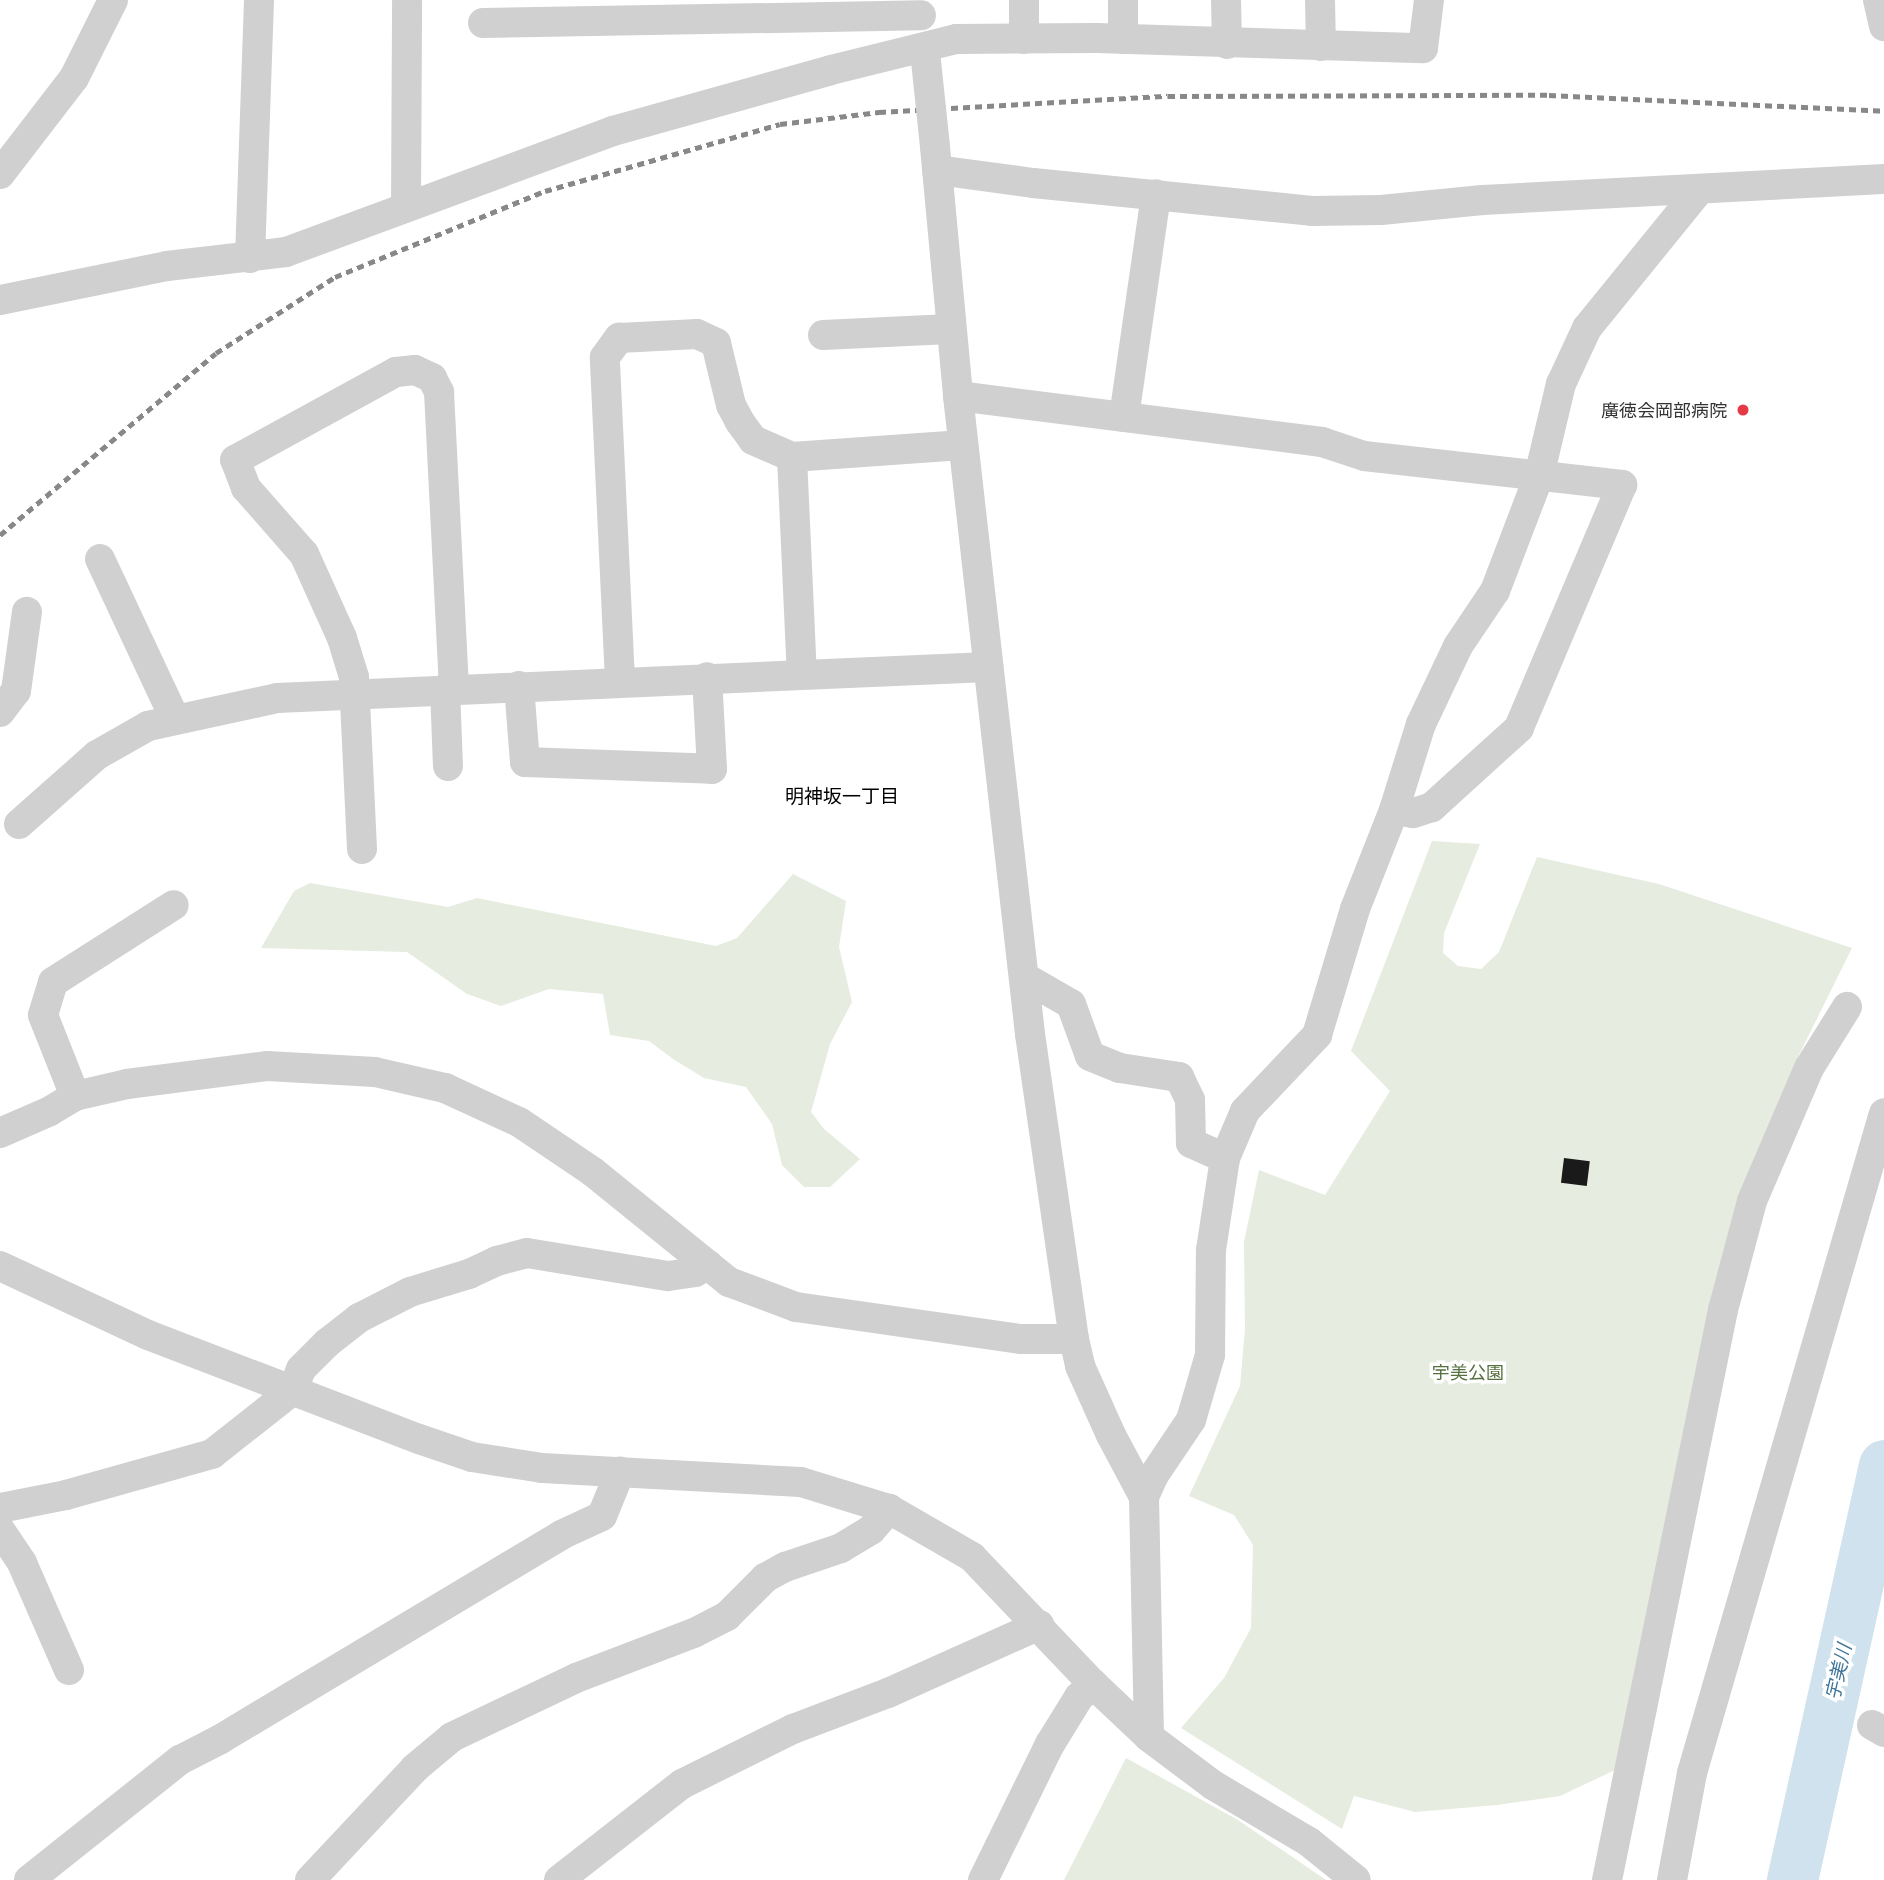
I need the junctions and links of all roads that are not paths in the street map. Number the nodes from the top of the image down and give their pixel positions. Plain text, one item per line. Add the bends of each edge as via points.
1 (113, 0) edge
2 (259, 0) edge
3 (407, 0) edge
4 (1024, 0) edge
5 (1123, 0) edge
6 (1226, 0) edge
7 (1321, 0) edge
8 (1429, 0) edge
9 (1878, 0) edge
10 (921, 7) edge
11 (811, 8) edge
12 (709, 9) edge
13 (610, 10) edge
14 (483, 23) dead end
15 (1884, 26) edge
16 (1024, 39) junction
17 (1124, 39) junction
18 (1227, 44) junction
19 (1321, 46) junction
20 (925, 54) junction
21 (5, 157) edge
22 (936, 159) junction
23 (1884, 179) edge
24 (1700, 189) junction
25 (1156, 194) junction
26 (406, 207) junction
27 (250, 258) junction
28 (0, 300) edge
29 (950, 328) junction
30 (823, 335) dead end
31 (958, 396) junction
32 (1124, 417) junction
33 (963, 445) junction
34 (792, 457) junction
35 (1539, 476) junction
36 (100, 559) dead end
37 (27, 612) dead end
38 (988, 667) junction
39 (802, 674) junction
40 (707, 677) junction
41 (620, 681) junction
42 (519, 686) junction
43 (449, 689) junction
44 (354, 694) junction
45 (0, 712) edge
46 (175, 719) junction
47 (448, 766) dead end
48 (1394, 810) junction
49 (19, 824) dead end
50 (362, 849) dead end
51 (174, 905) dead end
52 (1024, 977) junction
53 (1847, 1007) dead end
54 (75, 1096) junction
55 (1884, 1113) edge
56 (0, 1133) edge
57 (1225, 1158) junction
58 (708, 1265) junction
59 (0, 1266) edge
60 (1074, 1339) junction
61 (293, 1390) junction
62 (620, 1472) junction
63 (1144, 1497) junction
64 (0, 1508) edge
65 (889, 1509) junction
66 (0, 1530) edge
67 (1039, 1625) junction
68 (69, 1670) dead end
69 (1093, 1684) junction
70 (1149, 1737) junction
71 (29, 1880) edge
72 (310, 1880) edge
73 (559, 1880) edge
74 (983, 1880) edge
75 (1356, 1880) edge
76 (1607, 1880) edge
77 (1672, 1880) edge

1 - 21 street via 74,78
2 - 27 street
3 - 26 street
4 - 16 street
5 - 17 street
6 - 18 street
7 - 19 street
8 - 19 street via 1423,48
9 - 15 street
10 - 11 street
10 - 20 street
11 - 12 street
12 - 13 street
13 - 14 street
16 - 17 street
16 - 20 street via 956,39
17 - 18 street
18 - 19 street
20 - 22 street, bridge
20 - 26 street via 613,131
22 - 25 street via 1033,183
22 - 29 street
23 - 24 street
24 - 25 street via 1312,211
24 - 35 street via 1587,328 1561,384
25 - 32 street
26 - 27 street via 286,252
27 - 28 street via 167,266
29 - 30 street
29 - 31 street
31 - 32 street
31 - 33 street
32 - 35 street via 1322,442 1364,456
33 - 34 street
33 - 38 street
34 - 39 street
34 - 41 street via 753,440 740,422 731,405 716,343 697,334 619,338 605,357
35 - 48 street via 1495,591 1458,646 1421,724
35 - 48 street via 1622,485 1519,728 1432,807 1413,813
36 - 46 street
37 - 45 street via 16,691
38 - 39 street
38 - 52 street
39 - 40 street
40 - 41 street
40 - 42 street via 712,769 525,762
41 - 42 street
42 - 43 street
43 - 44 street
43 - 44 street via 439,392 432,379 415,370 396,372 235,460 246,488 304,554 342,638 354,677
43 - 47 street
44 - 46 street via 277,698
44 - 50 street
46 - 49 street via 148,726 97,755
48 - 57 street via 1355,909 1317,1035 1245,1111
51 - 54 street via 53,982 43,1015
52 - 57 street via 1071,1004 1090,1056 1120,1068 1179,1077 1190,1100 1191,1143
52 - 60 street
53 - 76 street via 1809,1069 1752,1201 1723,1310
54 - 56 street
54 - 58 street via 127,1084 267,1066 375,1072 445,1088 519,1122 593,1172
55 - 77 street via 1692,1773
57 - 63 street via 1212,1250 1210,1355 1191,1420
58 - 60 street via 729,1282 796,1307 1021,1339
58 - 61 street via 668,1276 527,1253 497,1261 410,1292 359,1318 301,1369
59 - 61 street via 148,1335
60 - 63 street via 1080,1366
61 - 62 street via 472,1457 542,1468
61 - 64 street via 212,1454
62 - 65 street via 801,1482
62 - 71 street via 602,1516 561,1535 180,1760
63 - 70 street
65 - 67 street via 972,1557
65 - 72 street via 871,1530 841,1548 765,1578 727,1616 576,1678 452,1737 415,1768
66 - 68 street via 22,1563
67 - 69 street
67 - 73 street via 888,1693 793,1729 682,1784
69 - 70 street
69 - 74 street via 1079,1697 1050,1744
70 - 75 street via 1213,1786 1309,1842

